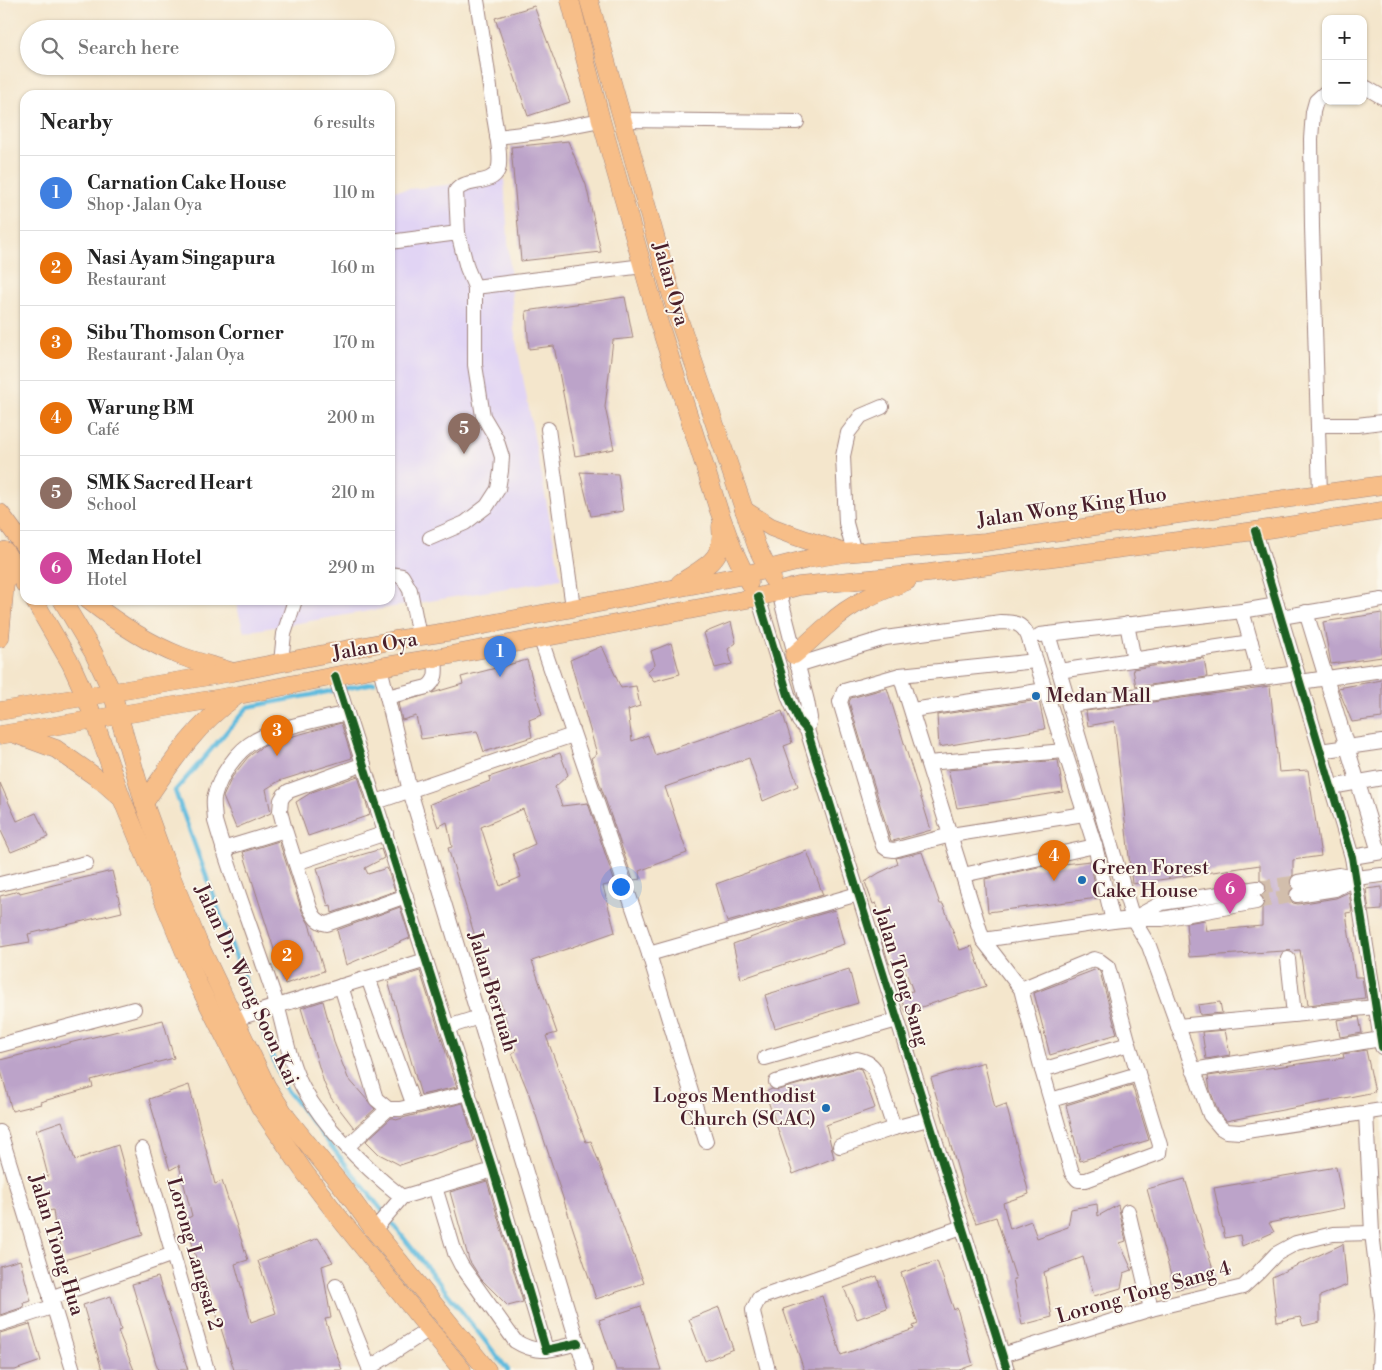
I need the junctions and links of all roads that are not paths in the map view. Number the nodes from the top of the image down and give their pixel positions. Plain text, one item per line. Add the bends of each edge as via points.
1 (477, 0) edge
2 (570, 0) edge
3 (589, 0) edge
4 (1367, 88) edge
5 (1322, 96) edge
6 (1382, 97) edge
7 (601, 120) junction
8 (623, 120) junction
9 (797, 122) dead end
10 (497, 137) junction
11 (458, 233) junction
12 (395, 241) edge
13 (643, 266) junction
14 (475, 287) junction
15 (882, 407) dead end
16 (1382, 422) edge
17 (1318, 425) junction
18 (548, 430) dead end
19 (1382, 485) edge
20 (1320, 494) junction
21 (718, 508) junction
22 (744, 510) junction
23 (1382, 512) edge
24 (0, 513) edge
25 (1255, 531) junction
26 (430, 538) dead end
27 (20, 541) edge
28 (2, 548) edge
29 (849, 552) junction
30 (767, 568) junction
31 (929, 572) junction
32 (744, 574) junction
33 (395, 575) edge
34 (20, 578) edge
35 (674, 588) junction
36 (779, 592) junction
37 (758, 596) junction
38 (1382, 600) edge
39 (37, 605) edge
40 (65, 605) edge
41 (95, 605) edge
42 (293, 605) edge
43 (573, 607) junction
44 (1242, 611) junction
45 (1279, 611) junction
46 (1306, 612) junction
47 (1127, 624) junction
48 (1048, 634) junction
49 (419, 636) junction
50 (1028, 636) junction
51 (540, 637) junction
52 (0, 638) edge
53 (1251, 642) junction
54 (435, 658) junction
55 (795, 660) junction
56 (1134, 660) junction
57 (1036, 661) junction
58 (281, 662) junction
59 (380, 667) junction
60 (1382, 670) edge
61 (1059, 671) junction
62 (233, 672) junction
63 (900, 674) junction
64 (1298, 677) junction
65 (1261, 678) junction
66 (1326, 678) junction
67 (339, 686) junction
68 (1045, 690) junction
69 (112, 692) junction
70 (239, 695) junction
71 (86, 697) junction
72 (387, 697) junction
73 (1069, 705) junction
74 (912, 710) junction
75 (0, 711) edge
76 (347, 713) junction
77 (119, 716) junction
78 (94, 720) junction
79 (807, 730) junction
80 (8, 734) edge
81 (574, 735) junction
82 (1382, 742) edge
83 (1347, 748) junction
84 (1064, 751) junction
85 (1320, 751) junction
86 (928, 763) junction
87 (364, 764) junction
88 (1382, 778) edge
89 (1358, 782) junction
90 (1331, 786) junction
91 (410, 791) junction
92 (122, 799) junction
93 (376, 802) junction
94 (144, 803) junction
95 (1084, 814) junction
96 (285, 830) junction
97 (386, 833) junction
98 (951, 835) junction
99 (1095, 846) junction
100 (223, 849) junction
101 (1380, 852) edge
102 (1352, 857) junction
103 (86, 863) dead end
104 (296, 863) junction
105 (963, 875) junction
106 (1382, 875) edge
107 (1355, 878) junction
108 (0, 884) edge
109 (1298, 889) tunnel mouth
110 (858, 894) junction
111 (1257, 895) tunnel mouth
112 (406, 896) junction
113 (1133, 918) junction
114 (1113, 922) junction
115 (983, 940) junction
116 (648, 954) junction
117 (1288, 959) dead end
118 (426, 960) junction
119 (368, 978) junction
120 (341, 986) junction
121 (1021, 989) junction
122 (272, 1007) junction
123 (1376, 1007) junction
124 (134, 1009) dead end
125 (1294, 1015) junction
126 (243, 1016) junction
127 (479, 1017) junction
128 (897, 1020) junction
129 (1178, 1026) junction
130 (448, 1028) junction
131 (1381, 1043) edge
132 (1129, 1044) junction
133 (0, 1045) edge
134 (765, 1058) dead end
135 (1042, 1070) junction
136 (1193, 1070) junction
137 (1138, 1074) junction
138 (776, 1082) dead end
139 (469, 1093) junction
140 (1051, 1100) junction
141 (414, 1106) junction
142 (388, 1109) junction
143 (1382, 1110) edge
144 (1366, 1112) junction
145 (928, 1119) junction
146 (894, 1128) junction
147 (0, 1132) edge
148 (706, 1141) dead end
149 (840, 1146) dead end
150 (346, 1147) junction
151 (142, 1149) dead end
152 (493, 1170) junction
153 (435, 1187) junction
154 (399, 1200) junction
155 (1128, 1211) dead end
156 (378, 1225) junction
157 (962, 1227) junction
158 (1372, 1233) junction
159 (173, 1254) junction
160 (336, 1286) dead end
161 (51, 1302) junction
162 (1152, 1309) junction
163 (1382, 1315) edge
164 (0, 1324) edge
165 (428, 1330) junction
166 (578, 1342) junction
167 (546, 1350) junction
168 (1002, 1355) junction
169 (370, 1369) edge
170 (73, 1370) edge
171 (207, 1370) edge
172 (462, 1370) edge
173 (486, 1370) edge
174 (586, 1370) edge
175 (768, 1370) edge
176 (1007, 1370) edge
177 (1379, 1370) edge

1 - 10 street
2 - 7 main road, Jalan Oya
3 - 8 main road, Jalan Oya
4 - 6 street
5 - 17 street via 1316,101 1313,112 1311,139
7 - 10 street
7 - 13 main road, Jalan Oya
8 - 9 street
8 - 22 main road, Jalan Oya via 676,311
10 - 11 street via 498,171 493,177 458,187
11 - 12 street
11 - 14 street
13 - 14 street
13 - 21 main road, Jalan Oya
14 - 26 street via 475,365 483,416 496,438 502,457 502,471 498,489 487,506 465,523
15 - 29 street via 861,416 848,433 843,456
16 - 17 street
17 - 20 street
18 - 43 street
19 - 20 main road, Jalan Wong King Huo
20 - 29 main road, Jalan Wong King Huo via 985,542
21 - 32 main road, Jalan Oya
21 - 35 main road via 722,537 718,553
22 - 29 main road via 792,536
22 - 30 main road, Jalan Oya
23 - 25 main road
24 - 27 main road
25 - 31 main road
25 - 45 street
28 - 34 main road
28 - 52 main road via 5,583
29 - 30 main road, Jalan Wong King Huo
30 - 32 main road, Jalan Oya
30 - 36 main road, Jalan Oya
31 - 36 main road via 799,586
31 - 55 main road via 858,603 830,622
32 - 35 main road, Jalan Oya
32 - 37 main road, Jalan Oya
33 - 49 street via 402,576 410,590
35 - 43 main road, Jalan Oya
36 - 37 main road, Jalan Oya
36 - 55 street, Jalan Tong Sang
37 - 51 main road, Jalan Oya
37 - 79 street, Jalan Tong Sang via 789,698 799,721
38 - 46 street
39 - 71 main road, Jalan Dr. Wong Soon Kai
40 - 69 main road, Jalan Dr. Wong Soon Kai
41 - 62 main road via 154,643 181,656
42 - 58 street via 284,634
43 - 49 main road, Jalan Oya
44 - 45 street
44 - 47 street
44 - 53 street
45 - 46 street
45 - 64 street
46 - 66 street
47 - 48 street
47 - 56 street
48 - 50 street
48 - 61 street
49 - 58 main road, Jalan Oya
50 - 55 street via 1019,624 1001,622 885,638
50 - 57 street
51 - 54 main road, Jalan Oya
51 - 81 street
53 - 56 street
53 - 65 street
54 - 59 main road, Jalan Oya
54 - 72 street via 436,677 431,685
55 - 79 street, Jalan Tong Sang via 810,718
56 - 61 street
57 - 63 street
57 - 68 street
58 - 62 main road, Jalan Oya
59 - 67 main road, Jalan Oya
59 - 72 street, Jalan Bertuah
60 - 66 street
61 - 73 street
62 - 69 main road, Jalan Oya
63 - 74 street
63 - 98 street via 848,688 840,702 883,846 894,850
64 - 65 street
64 - 66 street
64 - 85 street
65 - 73 street
66 - 83 street
67 - 70 main road, Jalan Oya
67 - 76 street
68 - 74 street
68 - 84 street
69 - 71 main road, Jalan Oya
69 - 77 main road, Jalan Dr. Wong Soon Kai
70 - 77 main road, Jalan Oya
70 - 94 main road via 217,710 187,742
71 - 75 main road, Jalan Oya
71 - 78 main road, Jalan Dr. Wong Soon Kai
72 - 91 street, Jalan Bertuah
73 - 113 street
74 - 86 street
76 - 87 street
76 - 100 street via 254,740 239,754 224,775 214,799 215,821
77 - 78 main road, Jalan Oya
77 - 94 main road, Jalan Dr. Wong Soon Kai
78 - 80 main road, Jalan Oya
78 - 92 main road, Jalan Dr. Wong Soon Kai
79 - 110 street, Jalan Tong Sang
80 - 92 main road via 56,749
81 - 91 street
81 - 116 street
82 - 83 street
83 - 85 street
83 - 89 street
84 - 86 street
84 - 95 street
85 - 90 street
86 - 98 street
87 - 93 street
87 - 96 street via 284,795 280,805
88 - 89 street
89 - 90 street
89 - 101 street
90 - 102 street
91 - 93 street
91 - 127 street, Jalan Bertuah
92 - 165 main road, Jalan Dr. Wong Soon Kai via 197,982 260,1107 305,1173
93 - 97 street
94 - 126 main road, Jalan Dr. Wong Soon Kai via 198,942
95 - 98 street
95 - 99 street
96 - 100 street
96 - 104 street
97 - 104 street
97 - 112 street
98 - 105 street
99 - 105 street
99 - 114 street
100 - 122 street
101 - 102 street
102 - 107 street
103 - 108 street
104 - 112 street via 310,908 320,922 327,924
105 - 115 street
106 - 107 street
107 - 109 street via 1338,875
107 - 123 street
110 - 116 street
110 - 128 street, Jalan Tong Sang
111 - 113 street via 1162,903
112 - 118 street
113 - 114 street
113 - 129 street via 1149,946
114 - 115 street
115 - 121 street
116 - 148 street
117 - 125 street
118 - 119 street
118 - 130 street
119 - 120 street
119 - 141 street
120 - 122 street
120 - 142 street via 376,1099
121 - 132 street via 1094,959 1100,961 1108,967
121 - 135 street
122 - 126 street
122 - 150 street via 300,1082
123 - 125 street
123 - 131 street
124 - 133 street
125 - 129 street
126 - 156 main road, Jalan Dr. Wong Soon Kai via 263,1079 282,1110 345,1190
127 - 130 street
127 - 166 street, Jalan Bertuah
128 - 134 street
128 - 145 street, Jalan Tong Sang
129 - 136 street
130 - 139 street
131 - 136 street
132 - 135 street
132 - 137 street
135 - 140 street
136 - 144 street via 1210,1115 1226,1131 1240,1132
137 - 140 street
137 - 140 street via 1160,1145 1159,1153 1086,1180 1078,1180 1072,1173
138 - 146 street via 857,1058 864,1060 875,1070
139 - 141 street
139 - 152 street
141 - 142 street
142 - 150 street
143 - 144 street
144 - 158 street
145 - 146 street
145 - 157 street, Jalan Tong Sang
146 - 149 street
147 - 161 street, Jalan Tiong Hua
150 - 154 street
151 - 159 street, Lorong Langsat 2
152 - 153 street
152 - 167 street
153 - 154 street
153 - 167 street via 461,1265 515,1341 535,1351
154 - 156 street
155 - 162 street
156 - 173 main road, Jalan Dr. Wong Soon Kai
157 - 168 street, Jalan Tong Sang
157 - 175 street via 760,1298 754,1317
158 - 162 street, Lorong Tong Sang 4 via 1333,1234 1296,1243 1276,1254 1243,1288
158 - 163 street
159 - 161 street
159 - 171 street, Lorong Langsat 2
160 - 169 street
161 - 164 street
161 - 170 street, Jalan Tiong Hua
162 - 168 street, Lorong Tong Sang 4
163 - 177 street
165 - 169 street
165 - 172 main road, Jalan Dr. Wong Soon Kai
166 - 167 street
166 - 174 street, Jalan Bertuah
168 - 176 street, Jalan Tong Sang

